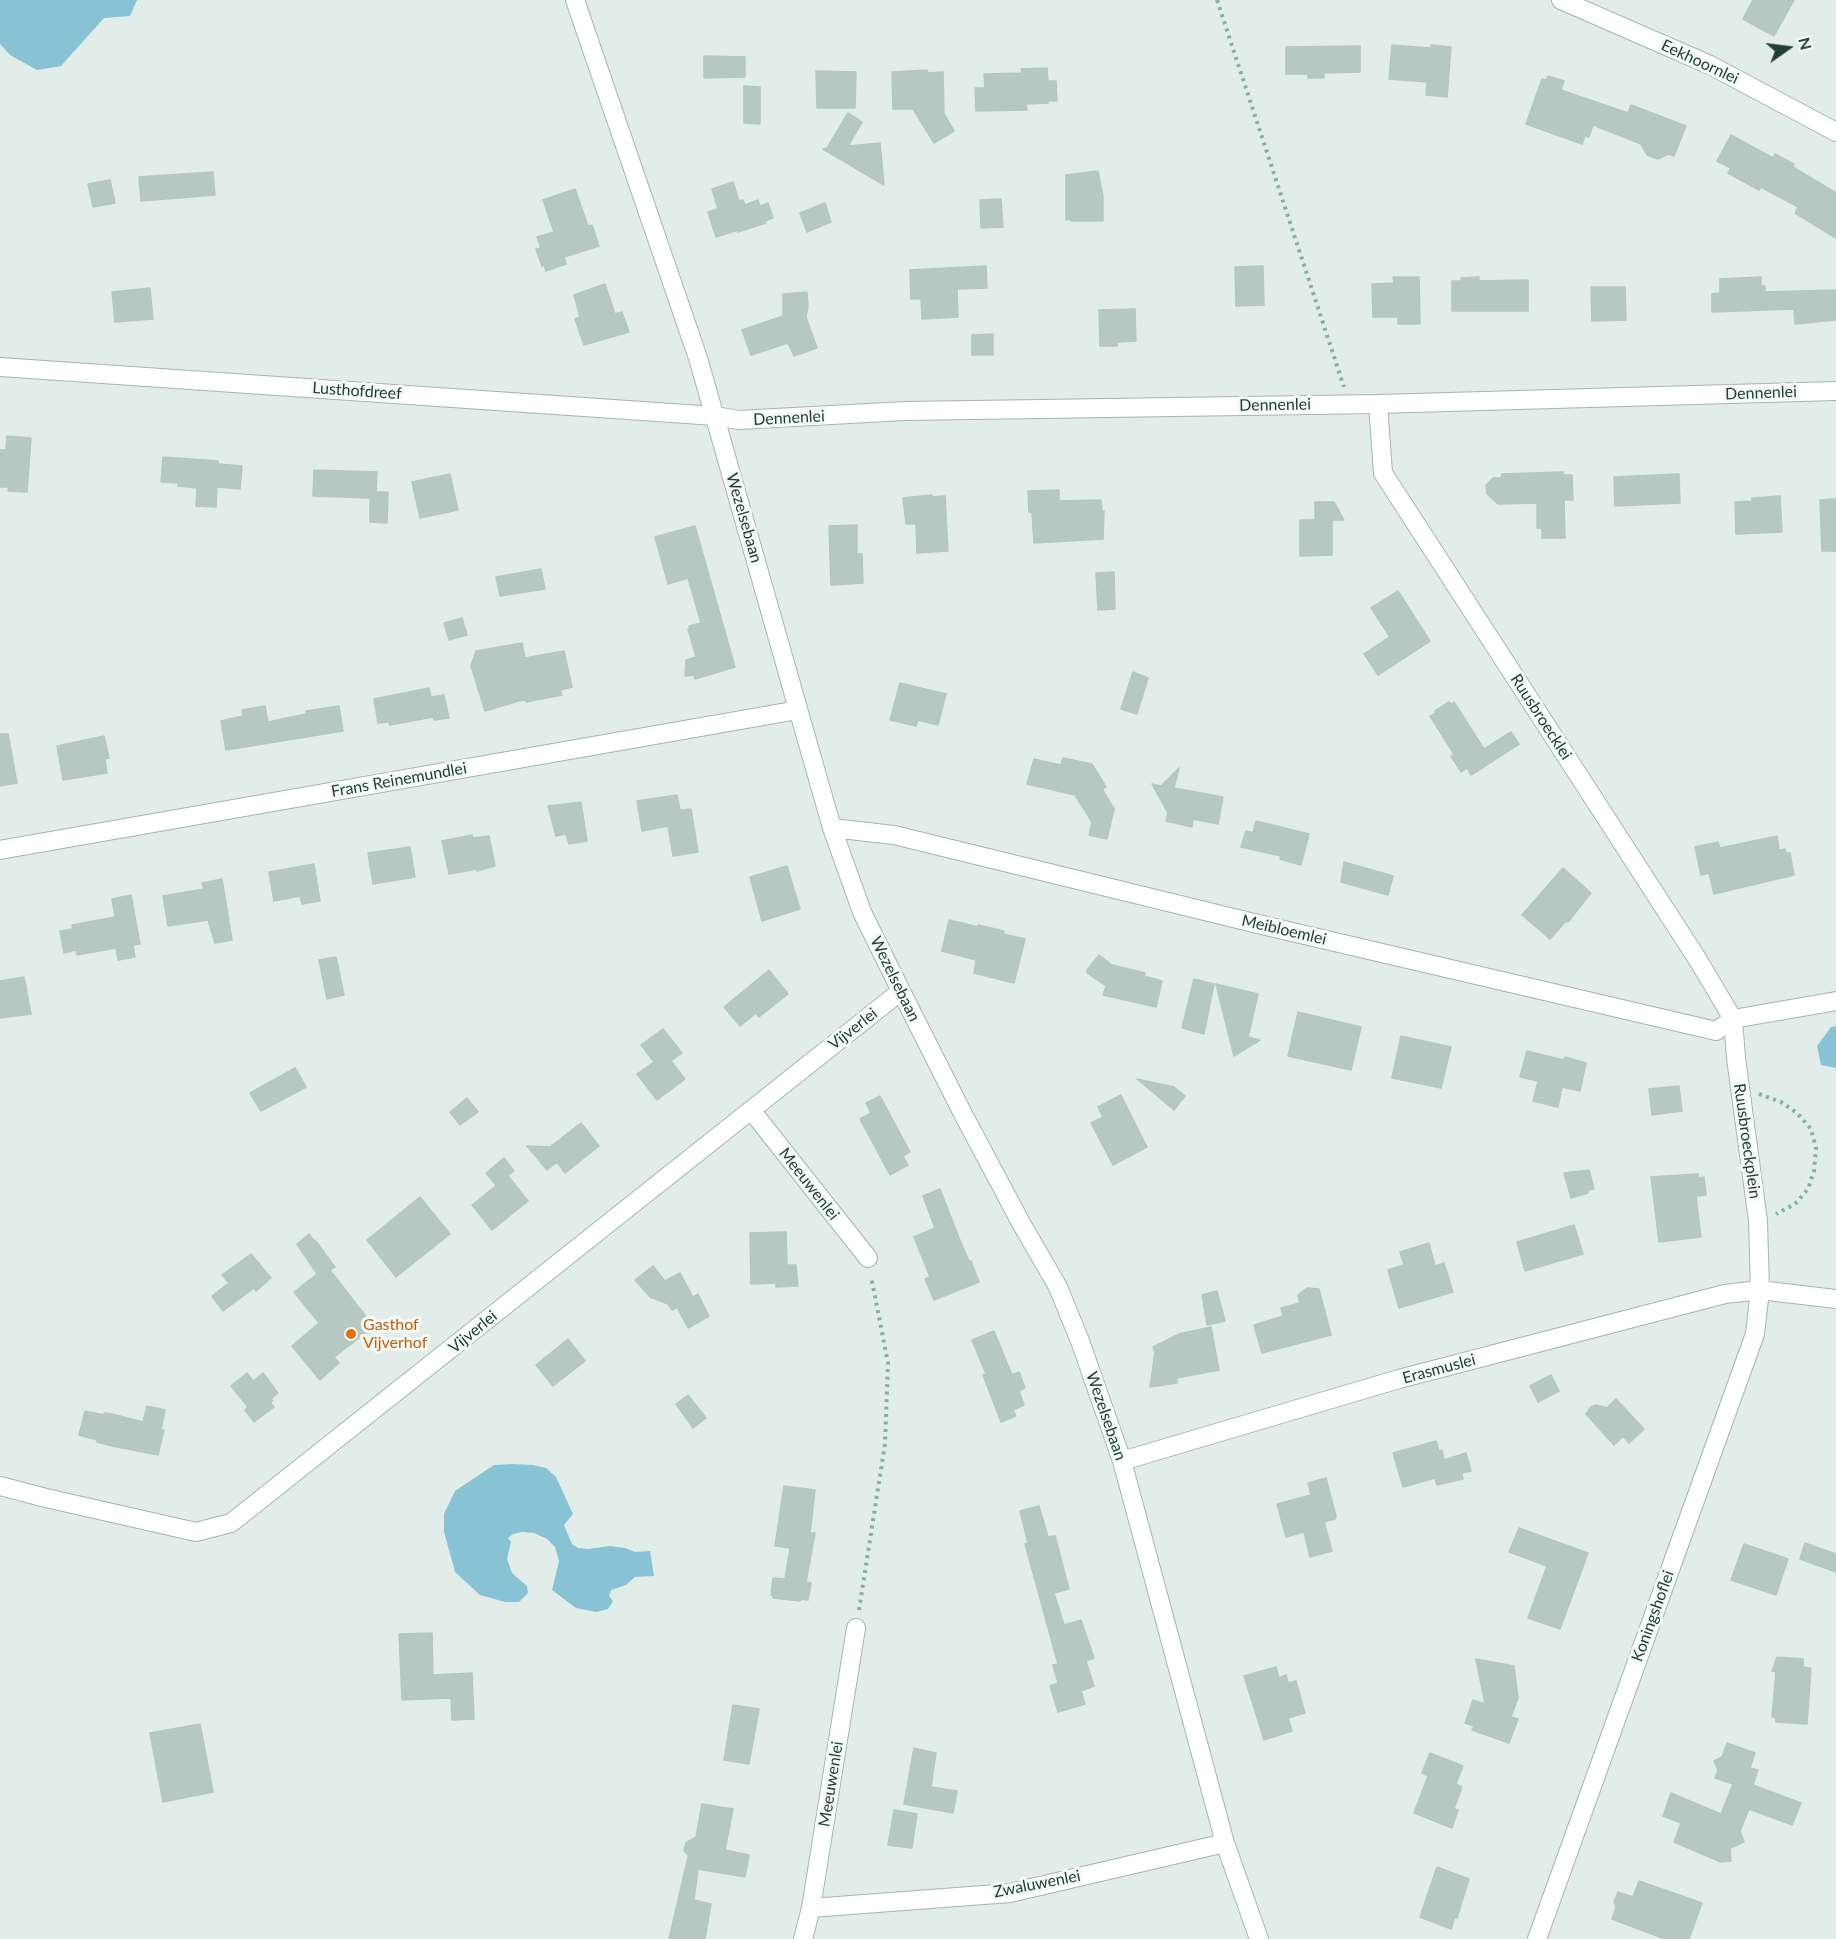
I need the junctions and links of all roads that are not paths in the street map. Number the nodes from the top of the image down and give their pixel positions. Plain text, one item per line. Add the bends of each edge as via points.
1 (575, 0) edge
2 (1561, 0) edge
3 (1836, 132) edge
4 (0, 367) edge
5 (1836, 391) edge
6 (1378, 404) junction
7 (715, 416) junction
8 (798, 710) junction
9 (832, 828) junction
10 (0, 850) edge
11 (900, 992) junction
12 (1836, 1001) edge
13 (1733, 1019) junction
14 (751, 1110) junction
15 (868, 1258) road end
16 (1760, 1290) junction
17 (1836, 1299) edge
18 (1122, 1461) junction
19 (0, 1486) edge
20 (856, 1628) road end
21 (1225, 1843) junction
22 (811, 1908) junction
23 (803, 1939) edge
24 (1259, 1939) edge
25 (1537, 1939) edge

1 - 7 street, Wezelsebaan
2 - 3 street, Eekhoornlei via 1710,65
4 - 7 street, Lusthofdreef
5 - 6 street, Dennenlei
6 - 7 street, Dennenlei via 905,411 740,420
6 - 13 street, Ruusbroecklei via 1383,473
7 - 8 street, Wezelsebaan
8 - 9 street, Wezelsebaan
8 - 10 street, Frans Reinemundlei
9 - 11 street, Wezelsebaan via 862,912
9 - 13 street, Meibloemlei via 894,835 1716,1031
11 - 14 street, Vijverlei
11 - 18 street, Wezelsebaan via 1058,1287
12 - 13 street
13 - 16 street, Ruusbroeckplein via 1758,1221
14 - 15 street, Meeuwenlei
14 - 19 street, Vijverlei via 231,1523 196,1532
16 - 17 street
16 - 18 street, Erasmuslei via 1725,1294 1399,1379
16 - 25 street, Koningshoflei via 1755,1334
18 - 21 street, Wezelsebaan
20 - 22 street, Meeuwenlei
21 - 22 street, Zwaluwenlei via 1010,1893
21 - 24 street, Wezelsebaan
22 - 23 street, Meeuwenlei

